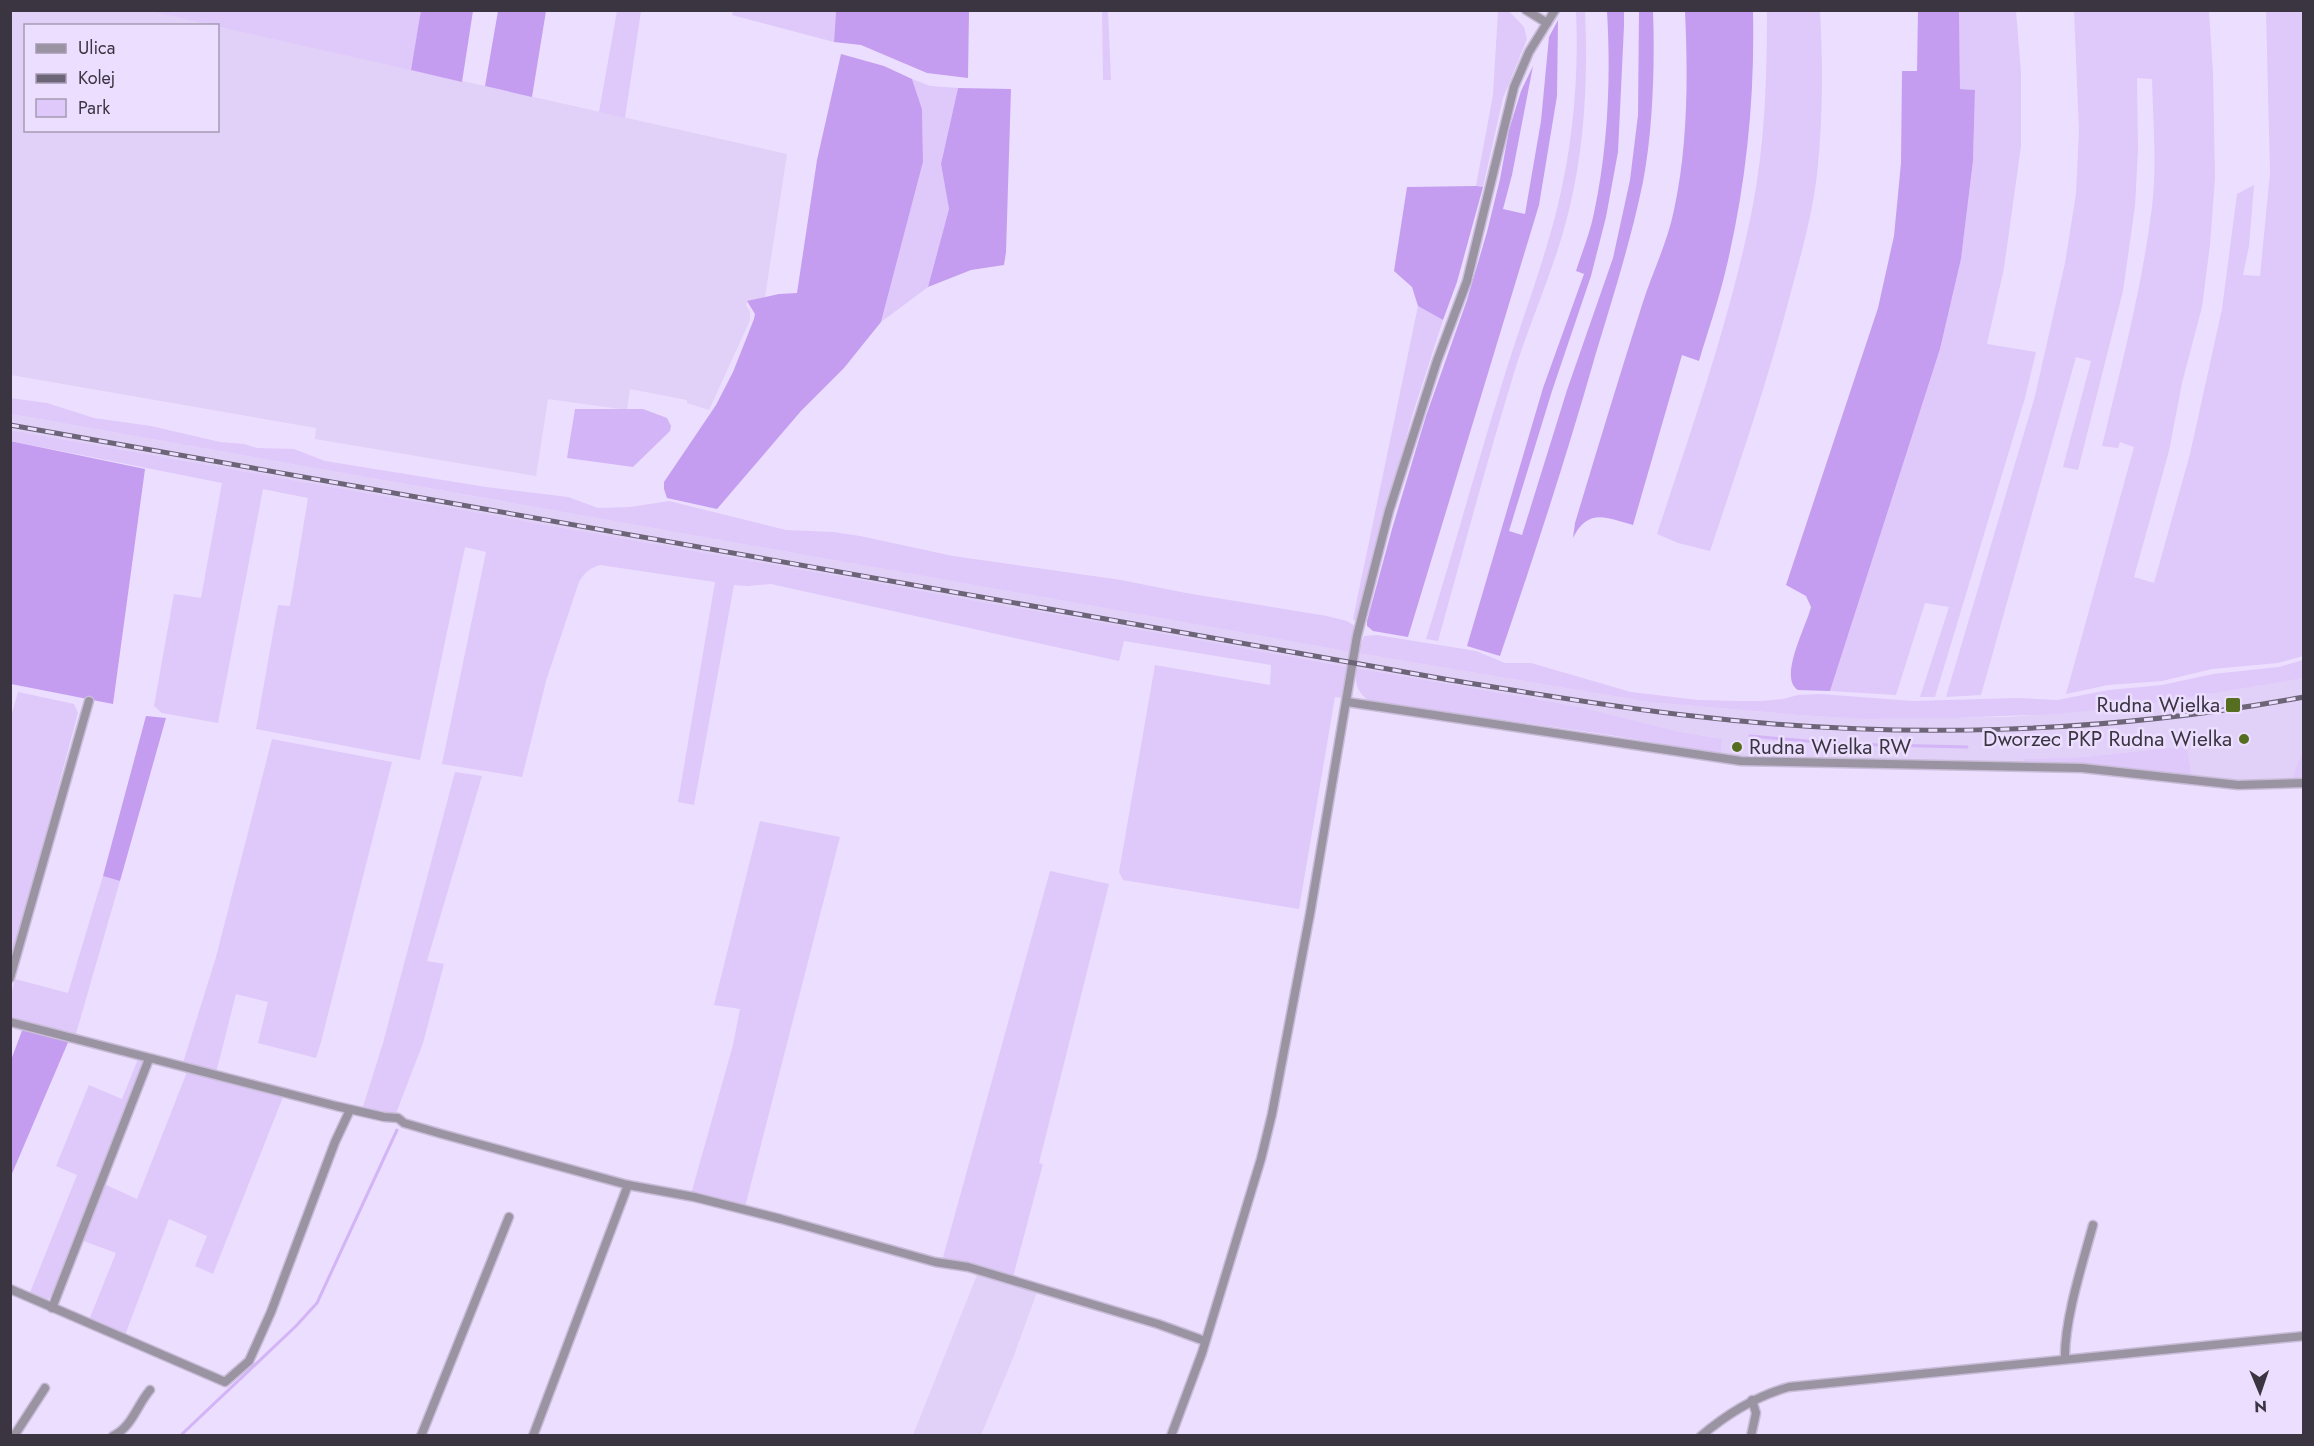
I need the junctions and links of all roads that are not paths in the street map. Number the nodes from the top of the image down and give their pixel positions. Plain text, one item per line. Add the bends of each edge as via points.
1 (1526, 10) edge
2 (1555, 10) edge
3 (1547, 23) junction
4 (89, 701) dead end
5 (1347, 702) junction
6 (2304, 783) edge
7 (10, 978) edge
8 (10, 1022) edge
9 (148, 1059) junction
10 (350, 1110) junction
11 (628, 1185) junction
12 (509, 1217) dead end
13 (2093, 1225) dead end
14 (10, 1289) edge
15 (51, 1308) junction
16 (2304, 1336) edge
17 (1205, 1341) junction
18 (2065, 1359) junction
19 (45, 1388) dead end
20 (150, 1390) dead end
21 (1752, 1400) junction
22 (14, 1436) edge
23 (113, 1436) edge
24 (422, 1436) edge
25 (532, 1436) edge
26 (1171, 1436) edge
27 (1701, 1436) edge
28 (1751, 1436) edge

1 - 3 street
2 - 3 street
3 - 5 street via 1514,87 1467,281 1389,511 1357,636
4 - 7 street
5 - 6 street via 1741,761 2082,768 2238,785
5 - 17 street via 1272,1114
8 - 9 street
9 - 10 street
9 - 15 street
10 - 11 street via 398,1118 404,1123
10 - 15 street via 249,1361 225,1382
11 - 17 street via 715,1202 968,1268
11 - 25 street
12 - 24 street
13 - 18 street via 2076,1290
14 - 15 street
16 - 18 street
17 - 26 street
18 - 21 street via 1807,1385
19 - 22 street
20 - 23 street via 122,1432
21 - 27 street
21 - 28 street via 1755,1413

